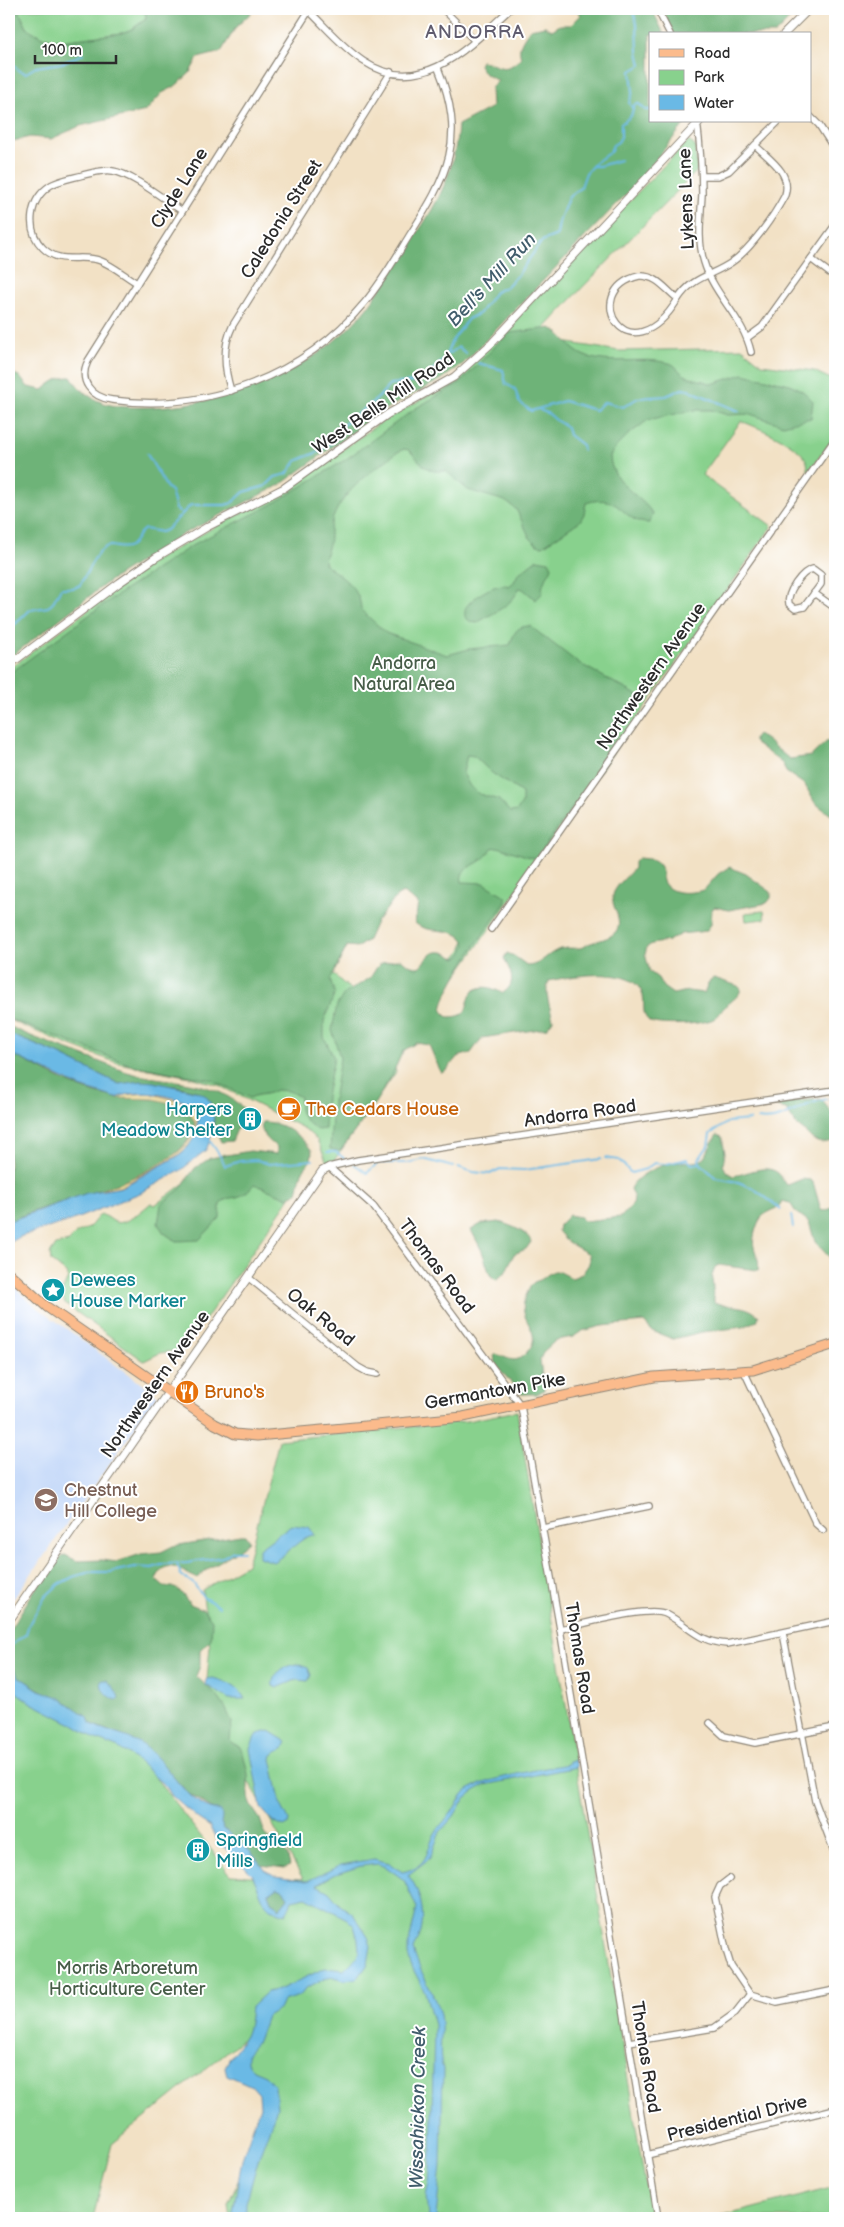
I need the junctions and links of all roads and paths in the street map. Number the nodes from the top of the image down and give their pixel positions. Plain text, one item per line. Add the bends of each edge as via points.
1 (308, 9) edge
2 (443, 9) edge
3 (510, 9) edge
4 (657, 9) edge
5 (809, 9) edge
6 (669, 32) edge
7 (786, 32) edge
8 (474, 40) junction
9 (438, 68) junction
10 (391, 72) junction
11 (812, 118) edge
12 (698, 122) edge
13 (778, 122) edge
14 (755, 145) junction
15 (835, 150) edge
16 (702, 176) junction
17 (182, 211) junction
18 (835, 225) edge
19 (811, 260) junction
20 (708, 274) junction
21 (835, 277) edge
22 (137, 283) junction
23 (678, 299) junction
24 (747, 338) junction
25 (751, 352) dead end
26 (231, 391) junction
27 (835, 440) edge
28 (814, 593) junction
29 (835, 608) edge
30 (9, 665) edge
31 (491, 929) dead end
32 (835, 1090) edge
33 (329, 1167) junction
34 (9, 1273) edge
35 (248, 1278) junction
36 (835, 1344) edge
37 (744, 1371) junction
38 (377, 1374) dead end
39 (168, 1391) junction
40 (521, 1406) junction
41 (649, 1506) dead end
42 (543, 1528) junction
43 (823, 1530) dead end
44 (835, 1621) edge
45 (9, 1622) edge
46 (560, 1629) junction
47 (783, 1633) junction
48 (710, 1723) dead end
49 (835, 1727) edge
50 (801, 1734) junction
51 (835, 1854) edge
52 (729, 1879) dead end
53 (835, 1990) edge
54 (750, 1994) junction
55 (629, 2042) junction
56 (835, 2109) edge
57 (646, 2155) junction
58 (658, 2218) edge

1 - 10 street via 359,58 371,66
1 - 17 street, Clyde Lane
2 - 8 street
3 - 8 street
4 - 6 street
5 - 7 street
8 - 9 street
9 - 10 street via 413,74
9 - 26 street via 452,114 449,158 434,197 386,273 358,311 319,346 277,372
10 - 26 street, Caledonia Street via 233,324 224,358
11 - 15 street
12 - 16 street, Lykens Lane
12 - 30 street, West Bells Mill Road via 492,343 454,377 388,414 284,488 193,535 144,565
13 - 14 street
14 - 16 street via 725,173
14 - 20 street via 784,175 785,195 743,253 728,265
16 - 20 street, Lykens Lane via 700,241
17 - 22 street, Clyde Lane
17 - 22 street via 123,174 103,171 61,181 48,188 35,204 32,224 39,243 53,256 101,261
18 - 19 street
19 - 21 street
19 - 24 street via 762,327
20 - 23 street via 691,282
20 - 24 street, Lykens Lane
22 - 26 street, Clyde Lane via 88,361 84,374 86,385 93,394 100,398 134,402 181,401
23 - 23 street via 661,323 642,332 633,333 621,328 610,310 617,289 639,276 655,279
24 - 25 street, Lykens Lane
27 - 31 street, Northwestern Avenue
28 - 28 street via 822,579 818,571 811,569 804,573 790,594 789,604 795,609 802,609
28 - 29 street
32 - 33 street, Andorra Road via 358,1160
33 - 35 street, Northwestern Avenue via 322,1171
33 - 40 street, Thomas Road via 377,1210
34 - 39 main road, Germantown Pike via 47,1307
35 - 38 street, Oak Road via 358,1367
35 - 39 street, Northwestern Avenue
36 - 37 main road, Germantown Pike
37 - 40 main road, Germantown Pike via 654,1377
37 - 43 street via 816,1524
39 - 40 main road, Germantown Pike via 220,1428 251,1436 434,1420
39 - 45 street, Northwestern Avenue
40 - 42 street, Thomas Road
41 - 42 street
42 - 46 street, Thomas Road
44 - 47 street
46 - 47 street via 646,1612 664,1613 710,1642 727,1644
46 - 55 street, Thomas Road
47 - 50 street
48 - 50 street via 724,1736 744,1742 755,1743
49 - 50 street
50 - 51 street via 815,1801
52 - 54 street via 720,1886 715,1897 731,1966
53 - 54 street via 777,2002
54 - 55 street via 735,2013 714,2028
55 - 57 street, Thomas Road
56 - 57 street, Presidential Drive
57 - 58 street, Thomas Road

